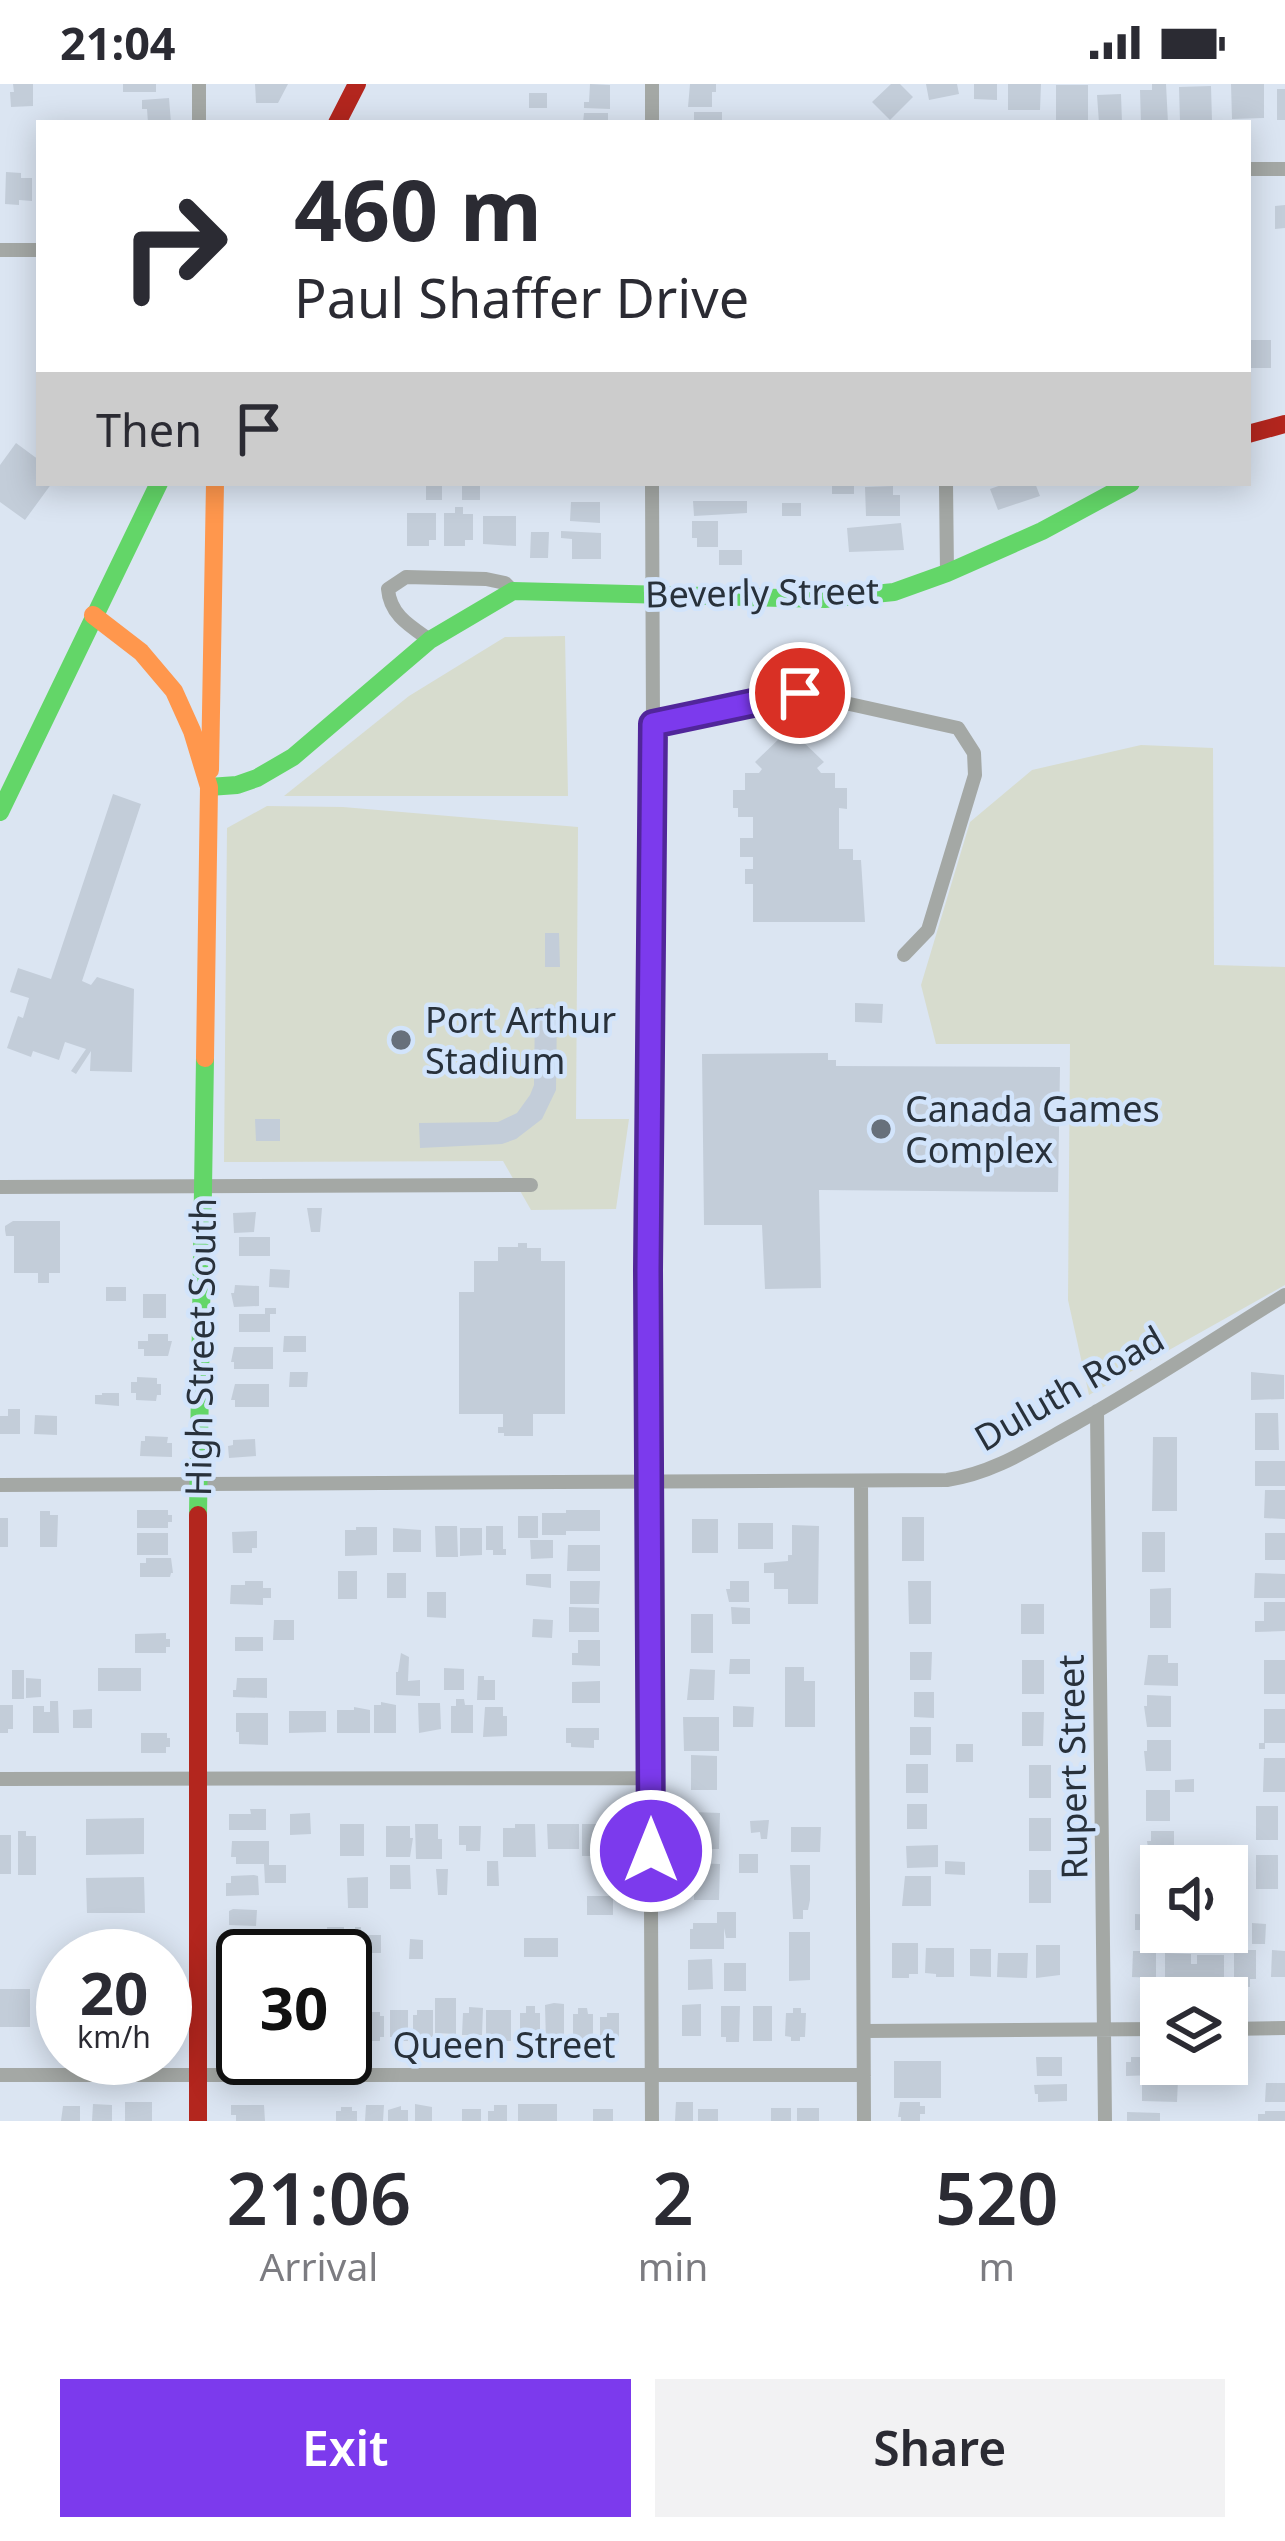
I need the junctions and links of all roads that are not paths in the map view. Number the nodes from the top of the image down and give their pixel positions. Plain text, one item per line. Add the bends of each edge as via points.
1 (199, 84) edge
2 (357, 84) edge
3 (652, 84) edge
4 (199, 120) edge
5 (339, 120) edge
6 (652, 120) edge
7 (1251, 169) edge
8 (1285, 169) edge
9 (0, 250) edge
10 (36, 250) edge
11 (1285, 424) edge
12 (1251, 433) edge
13 (158, 486) edge
14 (215, 486) edge
15 (652, 486) edge
16 (946, 486) edge
17 (1125, 486) edge
18 (947, 573) junction
19 (513, 591) junction
20 (652, 594) junction
21 (93, 615) junction
22 (430, 640) junction
23 (653, 724) junction
24 (209, 787) junction
25 (0, 812) edge
26 (904, 955) dead end
27 (531, 1185) dead end
28 (201, 1186) junction
29 (0, 1187) edge
30 (1285, 1295) edge
31 (1097, 1412) junction
32 (861, 1480) junction
33 (650, 1482) junction
34 (0, 1485) edge
35 (198, 1485) junction
36 (0, 1778) edge
37 (196, 1778) junction
38 (652, 1778) junction
39 (1285, 2028) edge
40 (1140, 2029) edge
41 (1248, 2029) edge
42 (865, 2030) junction
43 (1105, 2030) junction
44 (652, 2074) junction
45 (0, 2075) edge
46 (864, 2075) junction
47 (197, 2077) junction
48 (198, 2121) edge
49 (652, 2121) edge
50 (864, 2121) edge
51 (1105, 2121) edge

1 - 4 street
2 - 5 street
3 - 6 street
7 - 8 street
9 - 10 street
11 - 12 street
13 - 21 street
14 - 24 street
15 - 20 street
16 - 18 street
17 - 18 street, Beverly Street
18 - 20 street, Beverly Street via 894,592 825,599
19 - 20 street, Beverly Street
19 - 22 street
19 - 22 street, Beverly Street via 486,579 393,583 391,606
20 - 23 street
21 - 24 street, High Street South via 169,682
21 - 25 street
22 - 24 street via 293,757 257,778
23 - 26 street via 800,693 958,728 974,753 975,775 928,930
23 - 33 street
24 - 28 street, High Street South
27 - 28 street
28 - 29 street
28 - 35 street, High Street South
30 - 31 street, Duluth Road
31 - 32 street, Duluth Road via 979,1475
31 - 43 street, Rupert Street
32 - 33 street, Duluth Road
32 - 42 street
33 - 35 street, Duluth Road
33 - 38 street
34 - 35 street, Duluth Road
35 - 37 street, High Street South
36 - 37 street
37 - 38 street
37 - 47 street, High Street South
38 - 44 street
39 - 41 street
40 - 43 street
42 - 43 street
42 - 46 street
43 - 51 street, Rupert Street
44 - 46 street, Queen Street
44 - 47 street, Queen Street
44 - 49 street
45 - 47 street, Queen Street
46 - 50 street
47 - 48 street, High Street South

